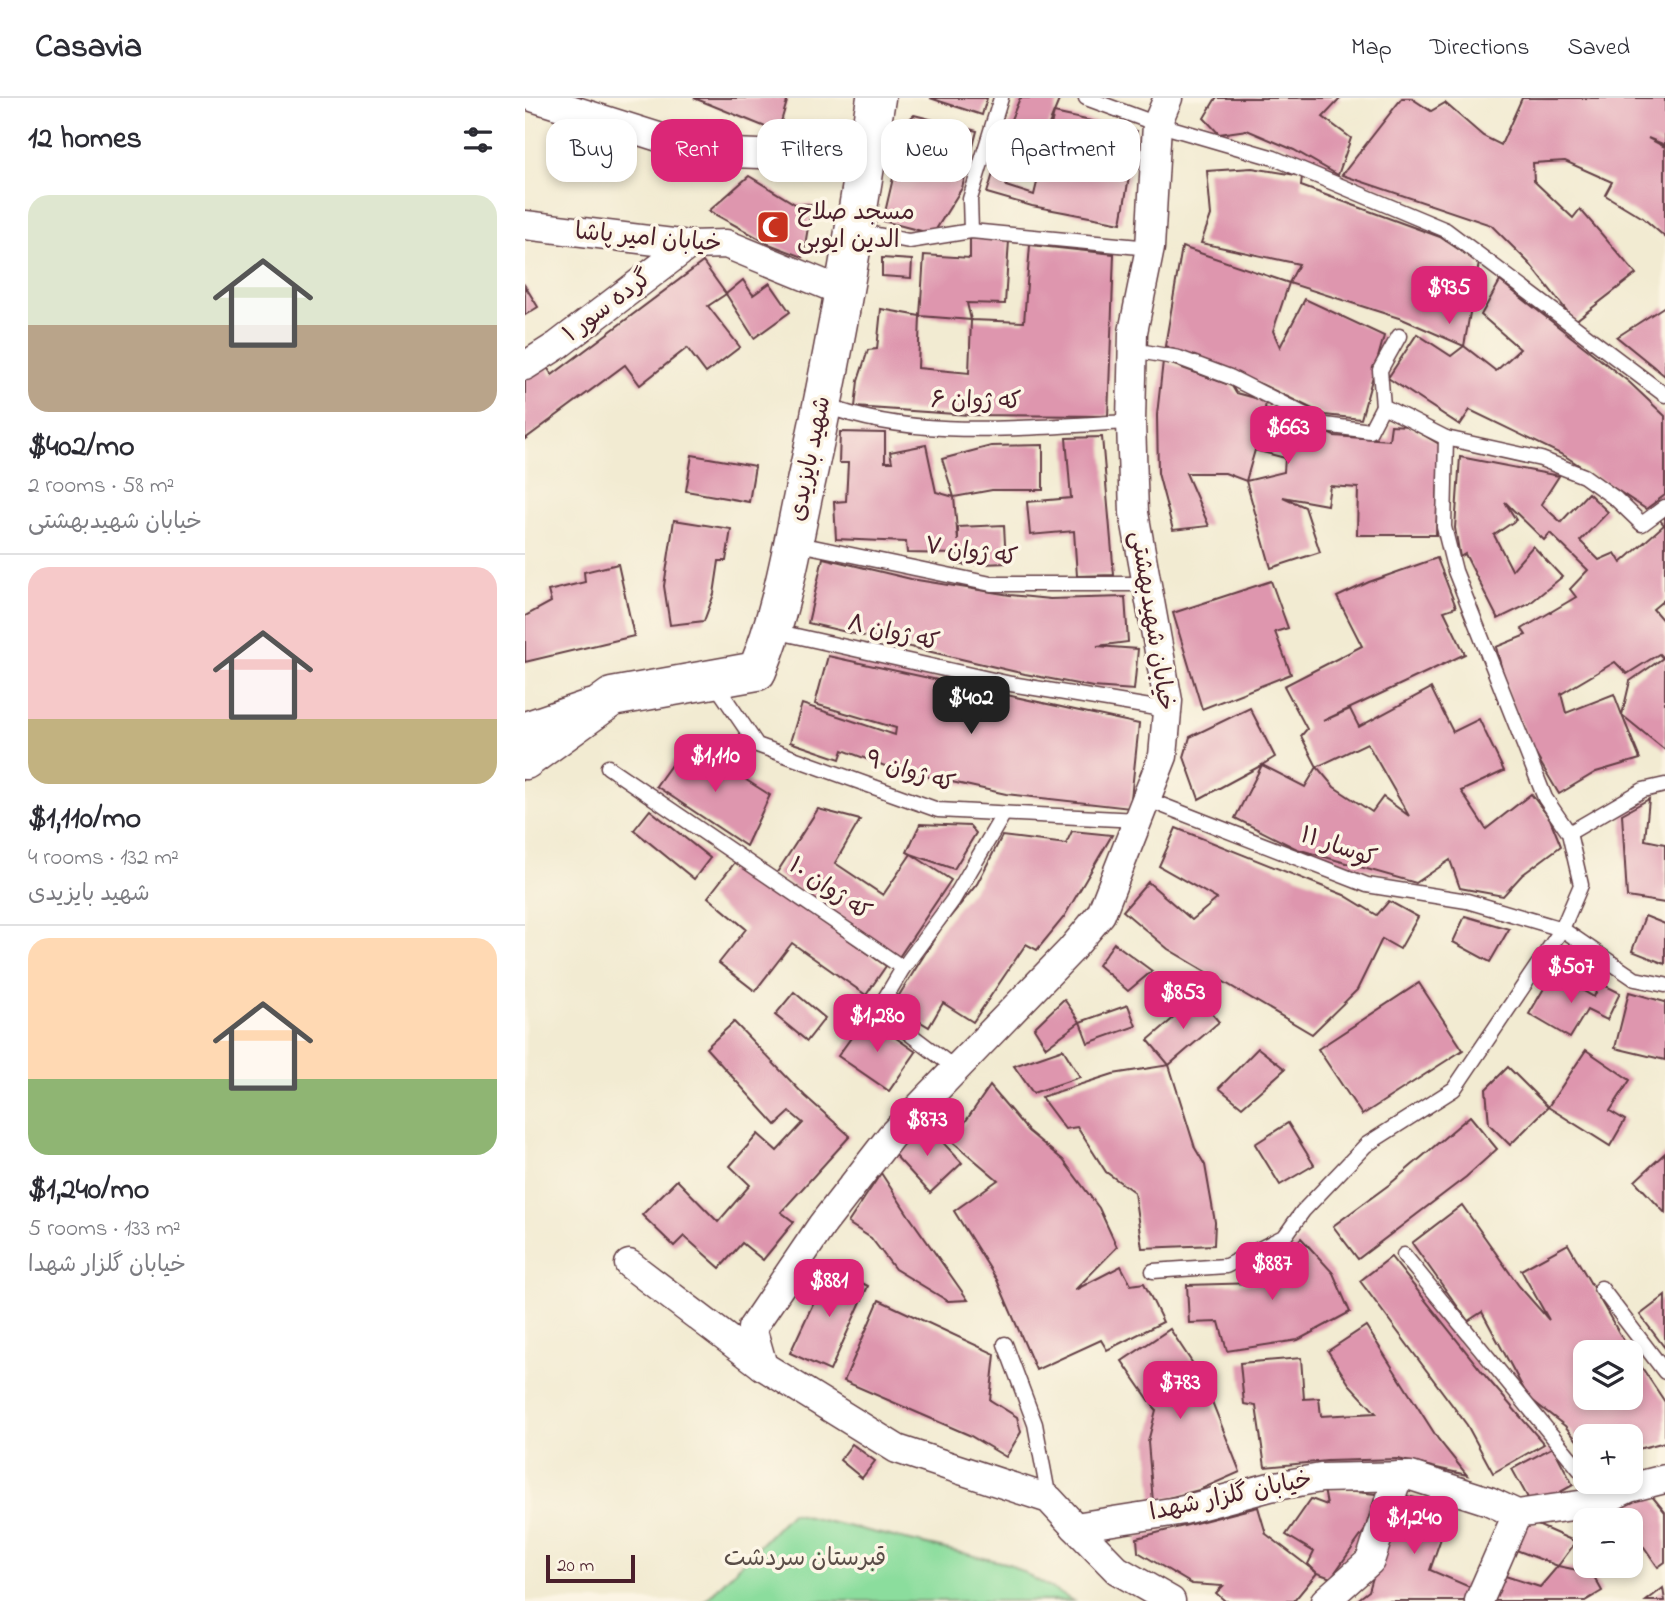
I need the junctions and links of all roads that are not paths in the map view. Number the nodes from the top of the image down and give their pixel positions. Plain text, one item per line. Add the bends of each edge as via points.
1 (535, 98) edge
2 (876, 98) edge
3 (1001, 98) edge
4 (1086, 98) edge
5 (1168, 98) edge
6 (1157, 124) junction
7 (757, 154) edge
8 (867, 158) edge
9 (864, 182) edge
10 (525, 225) edge
11 (857, 231) junction
12 (971, 231) junction
13 (689, 245) junction
14 (1150, 248) junction
15 (846, 293) junction
16 (1399, 336) dead end
17 (1132, 350) junction
18 (525, 366) edge
19 (1665, 395) edge
20 (824, 405) junction
21 (1383, 406) junction
22 (1131, 422) junction
23 (1447, 438) junction
24 (1665, 507) edge
25 (793, 543) junction
26 (1146, 584) junction
27 (774, 631) junction
28 (711, 678) junction
29 (612, 697) junction
30 (1168, 710) junction
31 (525, 726) edge
32 (525, 760) edge
33 (608, 767) dead end
34 (1665, 785) edge
35 (1142, 809) junction
36 (1003, 815) junction
37 (1569, 833) junction
38 (1562, 929) junction
39 (903, 968) junction
40 (1665, 985) edge
41 (956, 1069) junction
42 (1404, 1255) dead end
43 (629, 1264) dead end
44 (1153, 1271) dead end
45 (1601, 1288) dead end
46 (1005, 1344) dead end
47 (763, 1366) junction
48 (1665, 1371) edge
49 (1573, 1461) edge
50 (1398, 1476) junction
51 (1665, 1479) edge
52 (1643, 1484) edge
53 (1587, 1494) edge
54 (1049, 1499) junction
55 (1517, 1514) junction
56 (1075, 1527) junction
57 (1171, 1601) edge
58 (1325, 1601) edge
59 (1479, 1601) edge

1 - 7 street via 706,152
2 - 8 street, شهید بایزیدی
3 - 12 lane via 970,199
4 - 6 lane
5 - 6 street, خیابان شهیدبهشتی
6 - 14 street, خیابان شهیدبهشتی
6 - 19 lane via 1274,158 1446,230
9 - 11 street, شهید بایزیدی
10 - 13 street, خیابان امیر پاشا
11 - 12 lane via 909,241
11 - 15 street, شهید بایزیدی
12 - 14 lane
13 - 15 street, خیابان امیر پاشا via 726,244
13 - 18 street, گرده سور ۱
14 - 17 street, خیابان شهیدبهشتی
15 - 20 street, شهید بایزیدی
16 - 21 lane via 1380,370
17 - 21 lane via 1179,358 1230,377 1325,425 1370,431
17 - 22 street, خیابان شهیدبهشتی
20 - 22 lane, که ژوان ۶ via 857,418 961,428
20 - 25 street, شهید بایزیدی
21 - 23 lane
22 - 26 street, خیابان شهیدبهشتی via 1134,513
23 - 24 lane via 1541,459 1584,476 1642,524
23 - 37 lane via 1444,527 1455,570 1545,798
25 - 26 lane, که ژوان ۷ via 991,584
25 - 27 street, شهید بایزیدی
26 - 30 street, خیابان شهیدبهشتی
27 - 28 street, شهید بایزیدی via 757,671
27 - 30 lane, که ژوان ۸ via 1011,684
28 - 29 street, شهید بایزیدی
28 - 36 lane, که ژوان ۹ via 757,745 938,810
29 - 31 street
29 - 32 street
30 - 35 street, خیابان شهیدبهشتی via 1163,756
33 - 39 lane, که ژوان ۱۰
34 - 37 lane via 1643,790
35 - 36 lane, که ژوان ۹
35 - 38 lane, کوسار ۱۱ via 1367,886 1467,901
35 - 41 street, خیابان شهیدبهشتی via 1101,914
36 - 39 lane via 953,900
37 - 38 lane via 1581,885
38 - 40 lane, کوسار ۱۱ via 1635,979
38 - 44 lane via 1454,1089 1366,1145 1285,1236 1226,1266
39 - 41 lane via 878,1010
41 - 47 street, خیابان شهیدبهشتی via 891,1136 822,1225 753,1328
42 - 49 lane
43 - 47 street
45 - 48 lane
46 - 54 lane via 1035,1424
47 - 54 street via 897,1449
50 - 55 street, خیابان گلزار شهدا via 1411,1476
50 - 56 street, خیابان گلزار شهدا via 1321,1478 1184,1510
50 - 58 street via 1370,1561
51 - 52 street
53 - 55 street
54 - 56 street
55 - 59 street
56 - 57 street via 1117,1570

